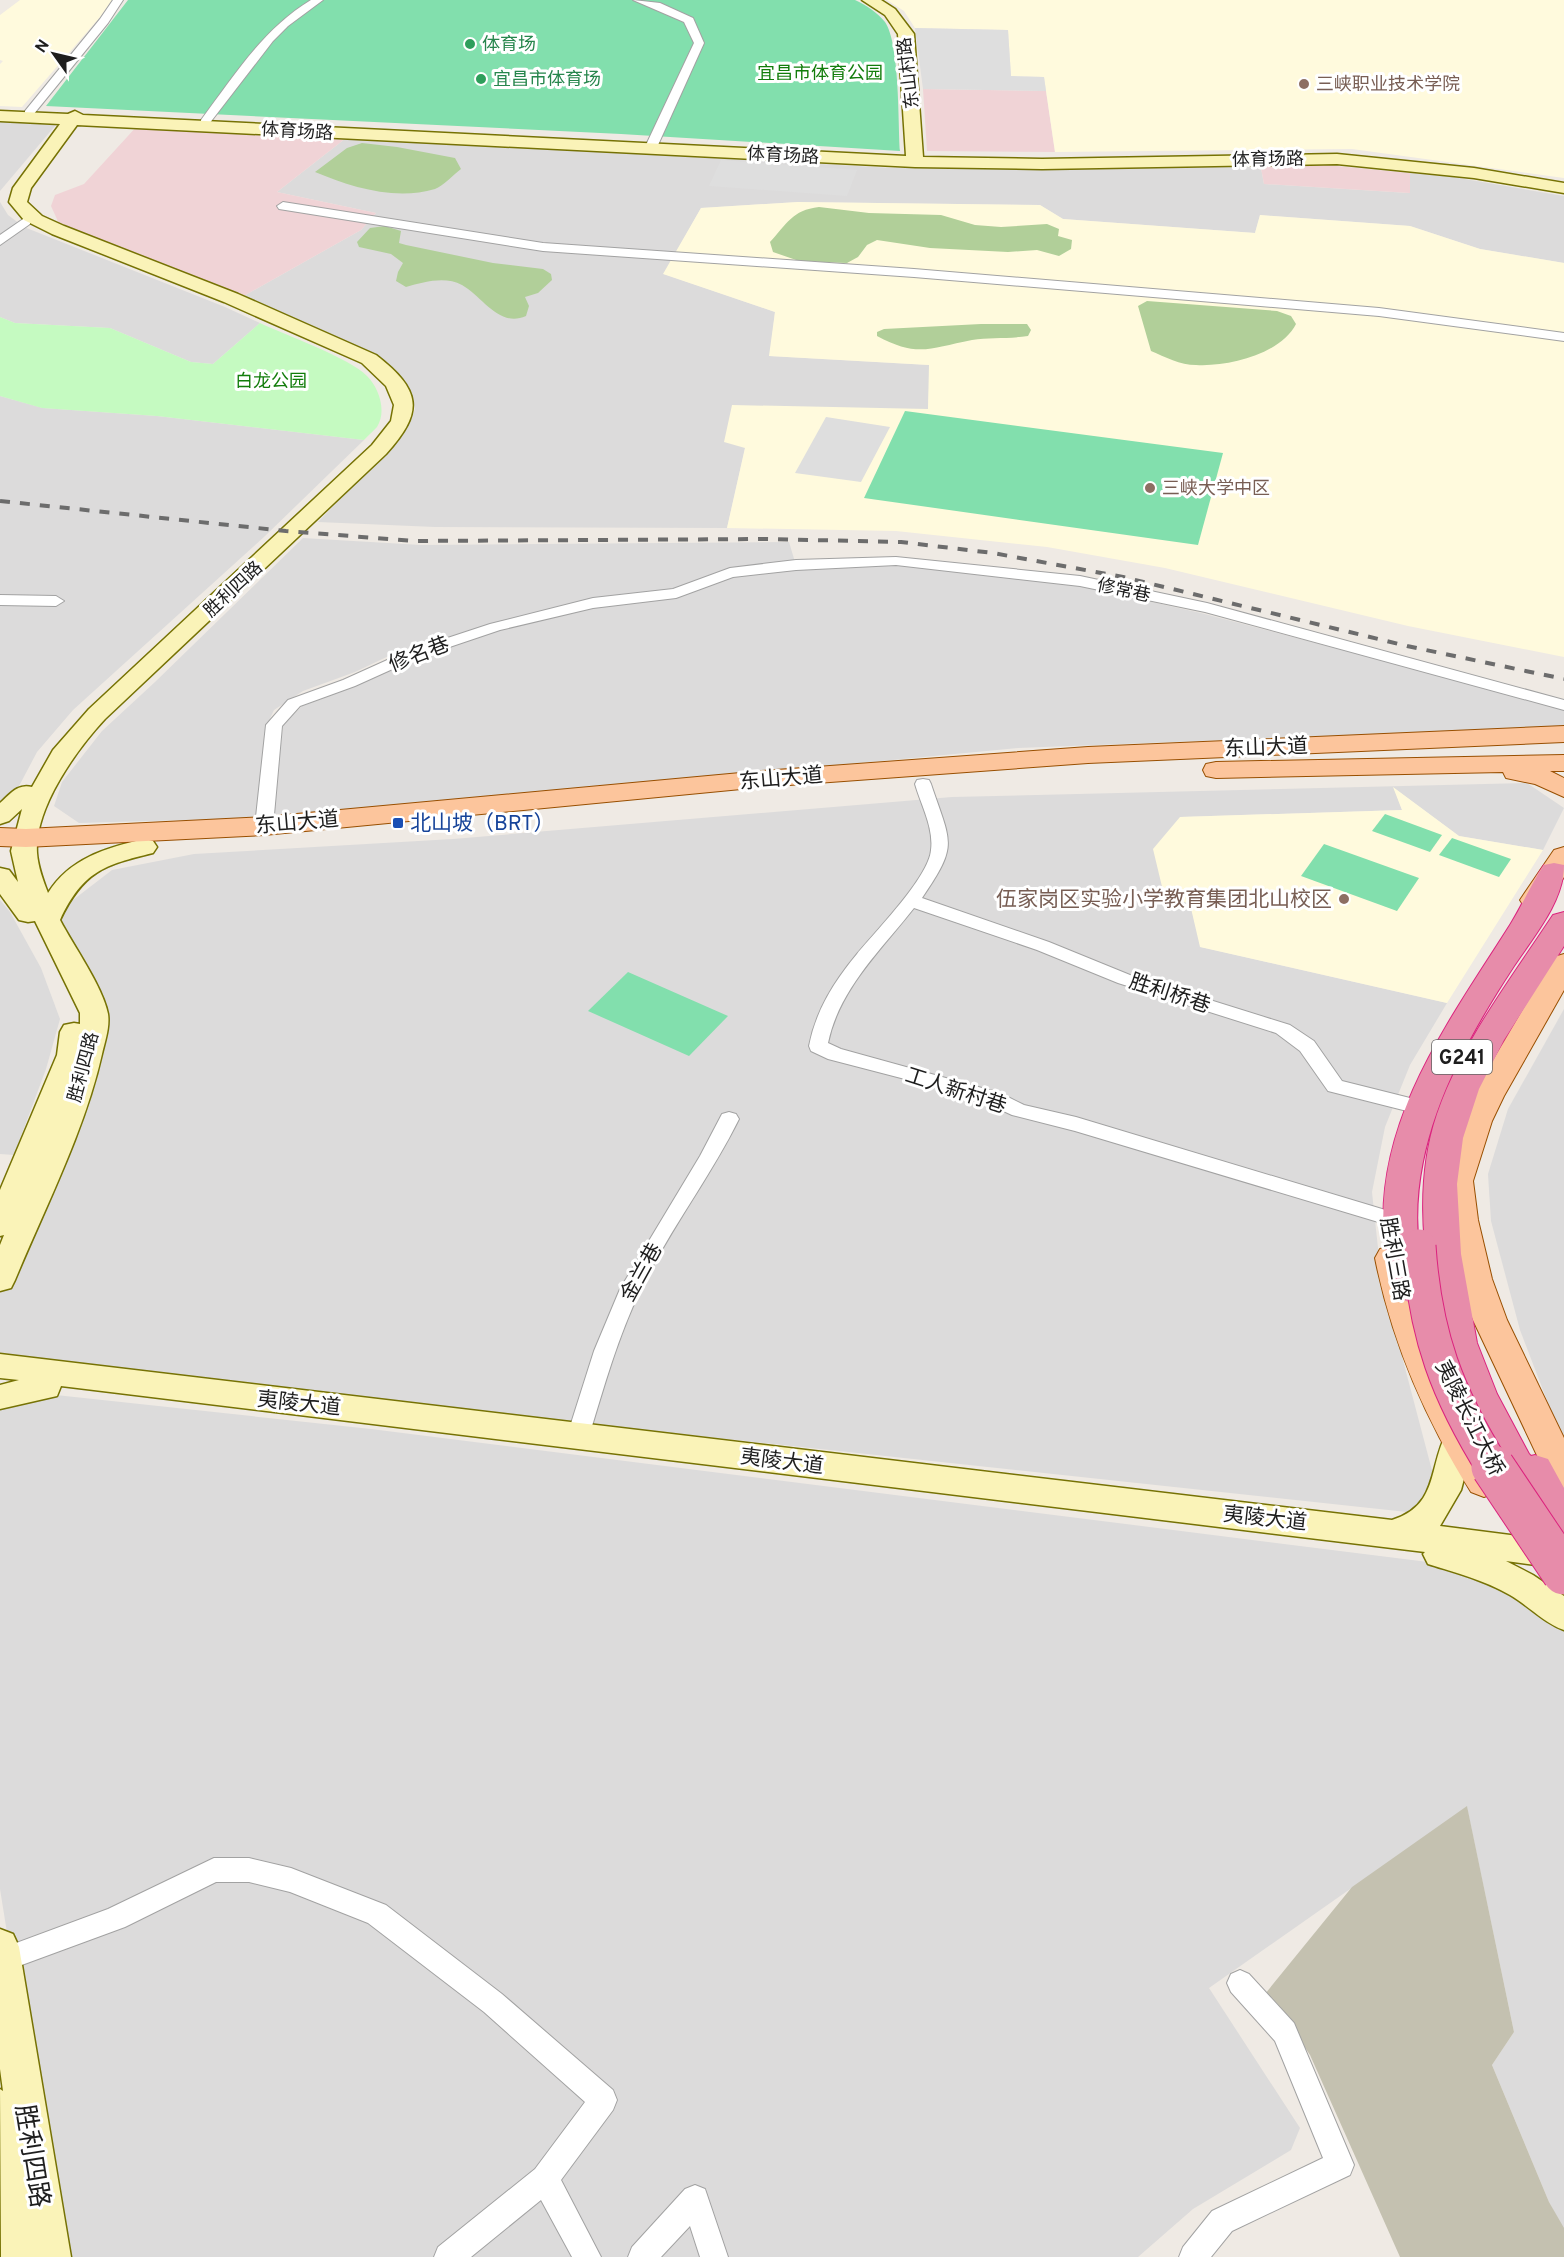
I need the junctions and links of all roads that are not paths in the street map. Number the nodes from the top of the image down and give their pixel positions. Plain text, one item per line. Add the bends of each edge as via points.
1 (118, 0) edge
2 (318, 0) edge
3 (638, 0) edge
4 (870, 0) edge
5 (29, 113) junction
6 (0, 114) edge
7 (70, 118) junction
8 (205, 122) junction
9 (652, 145) junction
10 (916, 159) junction
11 (1564, 187) edge
12 (283, 206) dead end
13 (26, 221) junction
14 (0, 241) edge
15 (1564, 337) edge
16 (676, 593) joint
17 (0, 600) edge
18 (56, 601) dead end
19 (1564, 705) edge
20 (1564, 734) edge
21 (1564, 744) edge
22 (1564, 753) edge
23 (1564, 763) edge
24 (1480, 765) junction
25 (1034, 766) junction
26 (923, 784) junction
27 (1564, 789) edge
28 (35, 793) junction
29 (264, 826) junction
30 (82, 835) junction
31 (8, 845) edge
32 (144, 847) junction
33 (1561, 872) edge
34 (911, 901) junction
35 (38, 916) junction
36 (1564, 922) edge
37 (1564, 964) edge
38 (1411, 1105) junction
39 (729, 1119) dead end
40 (1457, 1181) junction
41 (1385, 1217) junction
42 (0, 1225) edge
43 (1430, 1247) junction
44 (0, 1280) edge
45 (0, 1344) edge
46 (1434, 1345) junction
47 (0, 1366) edge
48 (47, 1380) junction
49 (0, 1382) edge
50 (0, 1397) edge
51 (578, 1436) junction
52 (1458, 1441) junction
53 (1562, 1470) edge
54 (1564, 1524) edge
55 (1404, 1541) junction
56 (1556, 1558) edge
57 (1564, 1593) edge
58 (1564, 1616) edge
59 (1, 1954) edge
60 (1240, 1983) dead end
61 (0, 2109) edge
62 (545, 2179) junction
63 (22, 2257) edge
64 (50, 2257) edge
65 (448, 2257) edge
66 (587, 2257) edge
67 (642, 2257) edge
68 (714, 2257) edge
69 (1193, 2257) edge

1 - 5 street
2 - 8 street via 277,28
3 - 9 street via 689,20 699,43
4 - 10 main road, 东山村路 via 891,12 906,34
5 - 6 main road, 体育场路
5 - 7 main road, 体育场路
6 - 7 main road, 体育场路
7 - 8 main road, 体育场路
7 - 10 main road, 体育场路
7 - 13 main road via 28,166 11,195 10,204
7 - 28 main road, 胜利四路 via 22,188 18,202 22,210 58,230 369,358 395,384 404,414 375,453 99,712
8 - 9 main road, 体育场路
9 - 10 main road, 体育场路
10 - 11 main road, 体育场路 via 1042,164 1336,159
12 - 15 street via 543,247 1379,312
13 - 14 street
13 - 28 main road, 胜利四路 via 225,301 353,359 377,374 390,391 395,410 389,425 366,451 82,714 47,754
16 - 19 street, 修常巷 via 729,573 796,565 896,561 1080,581 1207,608
16 - 29 street, 修名巷 via 593,603 495,627 411,655 294,703 274,724
17 - 18 street
20 - 25 main road, 东山大道
21 - 25 main road
22 - 25 main road via 1048,770
23 - 24 main road, 东山大道
24 - 25 main road, 东山大道
24 - 27 main road via 1544,778
25 - 26 main road, 东山大道
25 - 29 main road, 东山大道 via 762,779
26 - 32 main road, 东山大道
26 - 34 street, 工人新村巷 via 940,852
28 - 30 main road via 45,824 66,834
28 - 31 main road
29 - 30 main road, 东山大道
30 - 31 main road, 东山大道
31 - 32 main road, 东山大道
31 - 35 main road
32 - 35 main road via 102,857 82,870
33 - 38 main road, 胜利三路 via 1441,1036 1420,1075
33 - 43 highway, G241 via 1436,1113 1419,1196
33 - 46 highway, bridge via 1466,1018 1414,1133 1399,1216 1407,1275
34 - 38 street, 胜利桥巷 via 1043,945 1124,978 1283,1029 1307,1046 1335,1086
34 - 41 street, 工人新村巷 via 863,957 830,1008 819,1030 818,1046 982,1095 1019,1110
35 - 42 main road, 胜利四路 via 77,1014 71,1055
35 - 44 main road, 胜利四路 via 87,995 94,1013 94,1030 83,1077 64,1129
36 - 43 highway, G241 via 1485,1048 1453,1114 1443,1153
37 - 40 main road via 1488,1096
38 - 41 main road, 胜利三路 via 1389,1172
39 - 51 street, 金兰巷 via 716,1148 640,1270 613,1323
40 - 53 main road via 1462,1220 1483,1300
40 - 54 highway via 1458,1247 1472,1314 1500,1397
41 - 52 main road, 胜利三路 via 1404,1312 1420,1360
43 - 46 highway, 夷陵长江大桥 / G241, bridge via 1422,1293
43 - 56 highway, 夷陵长江大桥 / G241 via 1462,1355 1493,1424 1524,1478
45 - 48 main road
46 - 56 highway, 夷陵长江大桥 / G241, bridge via 1449,1386 1490,1462
47 - 48 main road, 夷陵大道
48 - 49 main road, 夷陵大道
48 - 50 main road
48 - 51 main road, 夷陵大道
48 - 55 main road, 夷陵大道 via 1023,1502
51 - 55 main road, 夷陵大道
52 - 55 main road via 1436,1507
52 - 56 main road, 胜利三路 via 1510,1521
55 - 56 main road, 夷陵大道
55 - 58 main road via 1489,1568 1532,1591
56 - 57 main road, 胜利三路
59 - 62 street via 116,1918 214,1870 249,1870 291,1880 377,1914 493,2003 603,2100
59 - 64 main road, 胜利四路
60 - 69 street via 1285,2032 1340,2165 1222,2221
61 - 63 main road, 胜利四路
62 - 65 street
62 - 66 street
67 - 68 street via 695,2199

